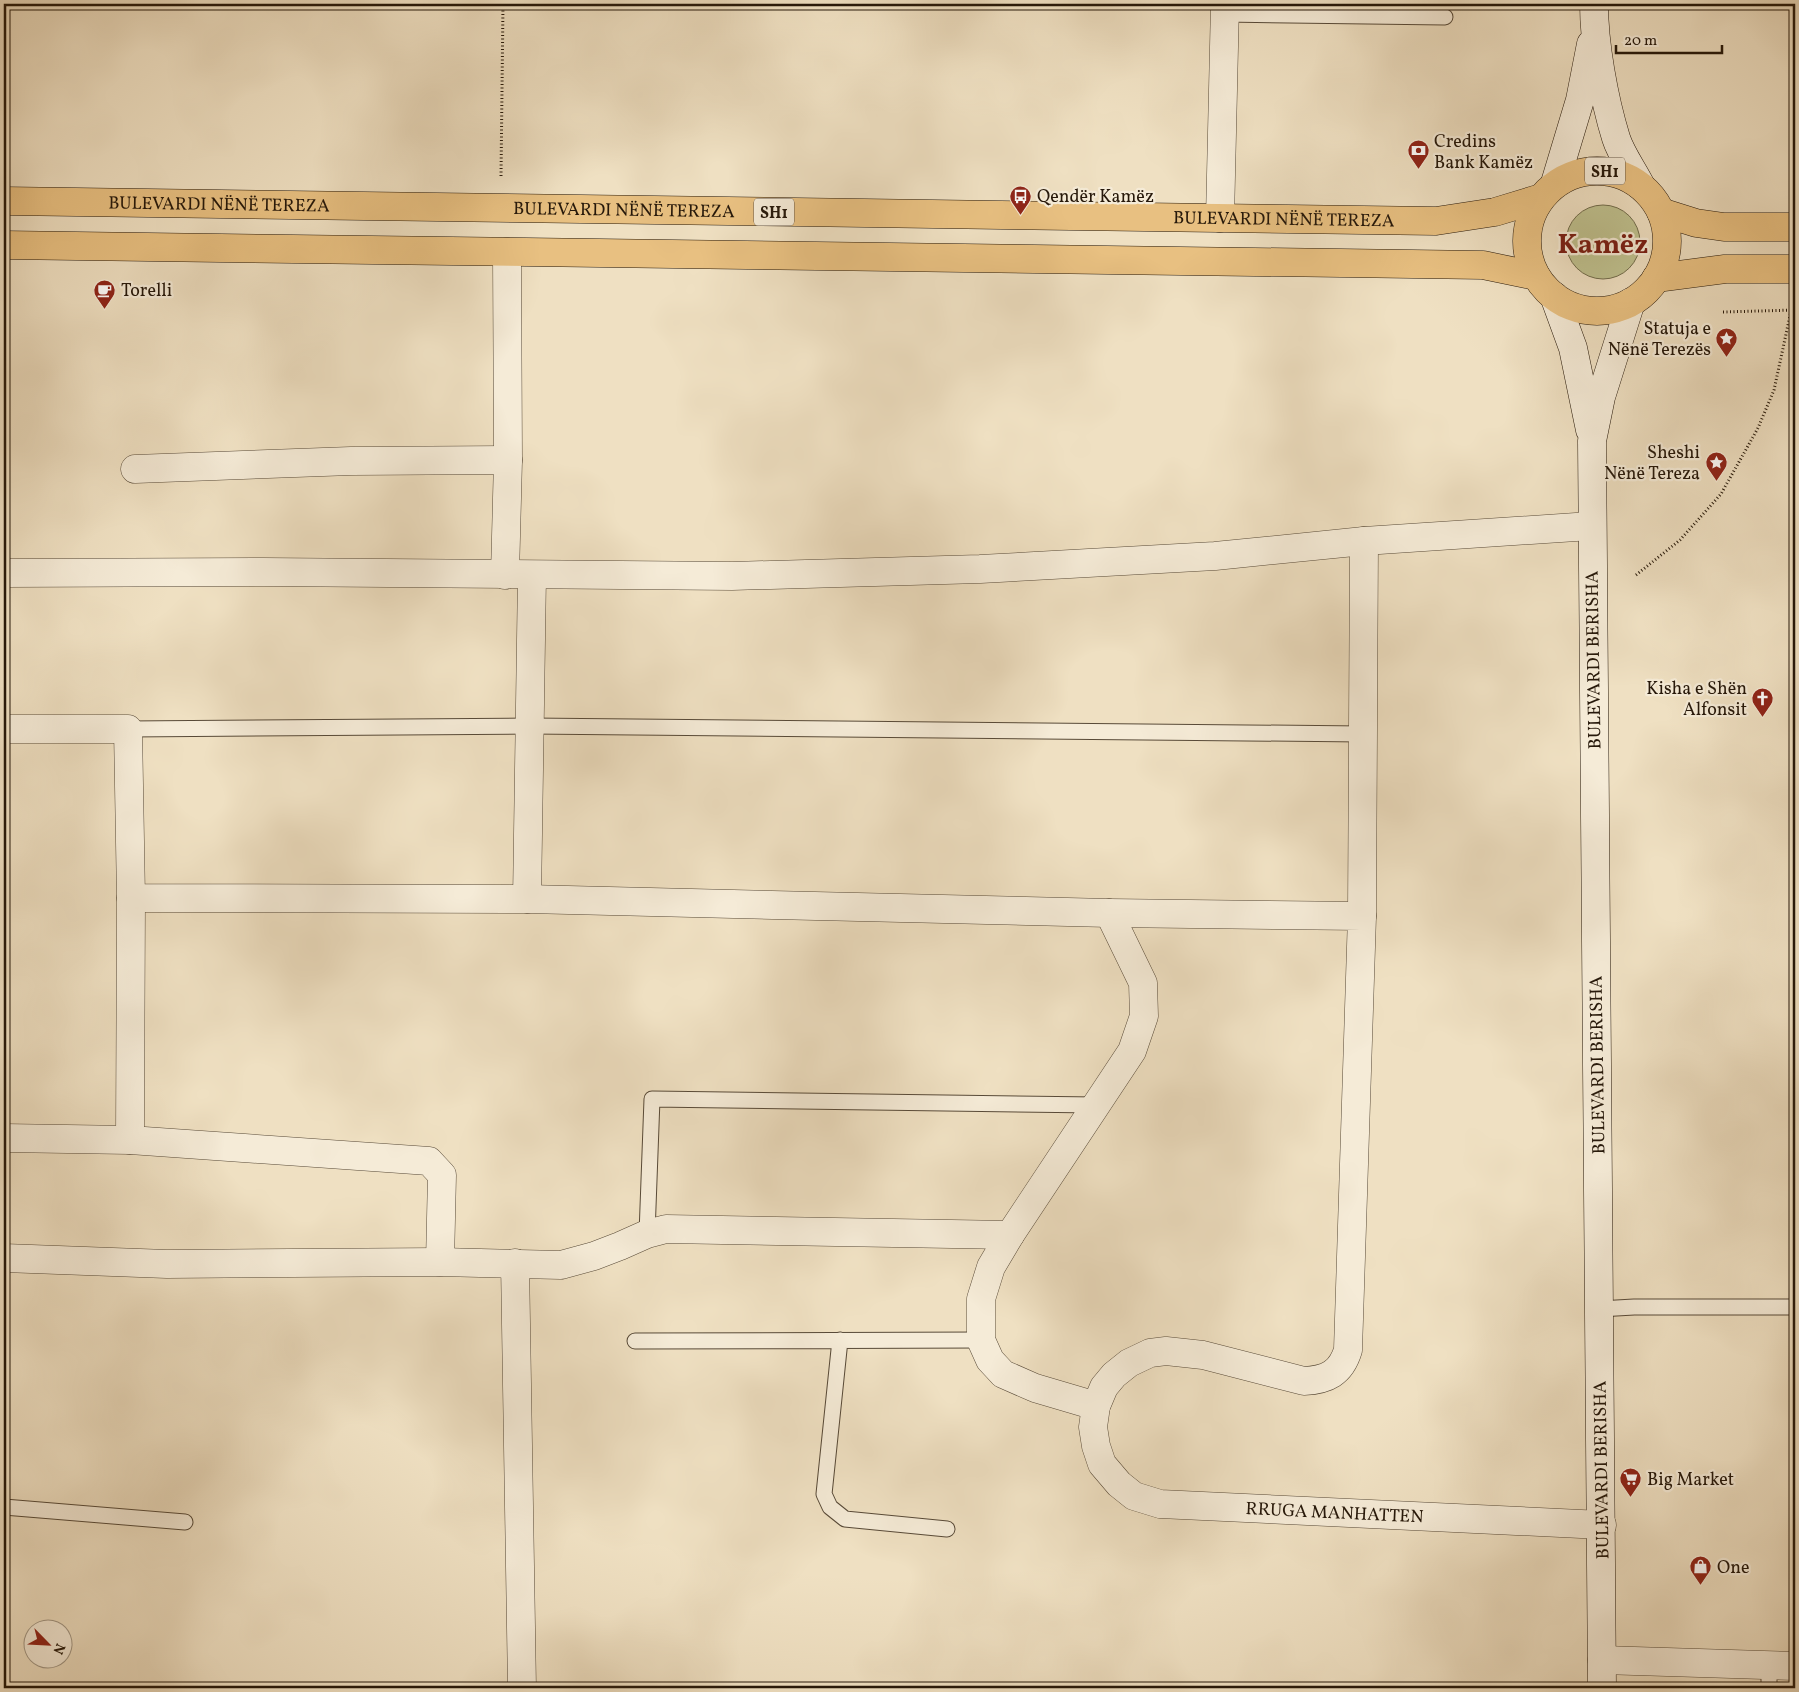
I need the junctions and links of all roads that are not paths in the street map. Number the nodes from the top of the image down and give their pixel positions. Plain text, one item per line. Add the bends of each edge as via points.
1 (1224, 9) edge
2 (1594, 16) edge
3 (1445, 17) dead end
4 (1641, 186) junction
5 (1548, 191) junction
6 (4, 201) edge
7 (1661, 212) junction
8 (1220, 218) junction
9 (1795, 227) edge
10 (4, 245) edge
11 (507, 252) junction
12 (1795, 269) edge
13 (1536, 276) junction
14 (1656, 278) junction
15 (1554, 296) junction
16 (1631, 302) junction
17 (1592, 442) junction
18 (508, 460) junction
19 (135, 469) dead end
20 (1591, 526) junction
21 (1364, 542) junction
22 (4, 573) edge
23 (505, 575) junction
24 (532, 575) junction
25 (530, 726) junction
26 (128, 729) junction
27 (4, 730) edge
28 (1362, 734) junction
29 (131, 898) junction
30 (527, 899) junction
31 (1109, 913) junction
32 (1362, 916) junction
33 (1096, 1105) junction
34 (4, 1138) edge
35 (130, 1140) junction
36 (647, 1234) junction
37 (1010, 1235) junction
38 (4, 1258) edge
39 (440, 1262) junction
40 (515, 1264) junction
41 (1795, 1307) edge
42 (1599, 1309) junction
43 (840, 1340) junction
44 (981, 1340) junction
45 (634, 1342) dead end
46 (1096, 1406) junction
47 (4, 1507) edge
48 (185, 1522) dead end
49 (1602, 1525) junction
50 (947, 1529) dead end
51 (1602, 1660) junction
52 (1795, 1666) edge
53 (1769, 1677) edge
54 (522, 1688) edge
55 (1602, 1688) edge

1 - 3 lane
1 - 8 street
2 - 4 street via 1616,139
2 - 5 street via 1580,100
4 - 5 main road, BULEVARDI NËNË TEREZA / SH1 via 1618,174 1579,172
4 - 7 main road, BULEVARDI NËNË TEREZA / SH1
5 - 8 main road, BULEVARDI NËNË TEREZA / SH1 via 1495,212 1436,221
5 - 13 main road, BULEVARDI NËNË TEREZA / SH1 via 1533,210 1527,236 1527,250
6 - 8 main road, BULEVARDI NËNË TEREZA / SH1
7 - 9 main road via 1696,223 1724,227
7 - 14 main road, BULEVARDI NËNË TEREZA / SH1 via 1666,226 1666,253
10 - 11 main road
11 - 13 main road via 1483,265
11 - 18 street
12 - 14 main road via 1724,269
13 - 15 main road, BULEVARDI NËNË TEREZA / SH1
14 - 16 main road, BULEVARDI NËNË TEREZA / SH1
15 - 16 main road, BULEVARDI NËNË TEREZA / SH1 via 1570,306 1594,311
15 - 17 street, BULEVARDI BERISHA via 1573,348
16 - 17 street, BULEVARDI BERISHA via 1601,397
17 - 20 street, BULEVARDI BERISHA
18 - 19 street via 351,461
18 - 23 street
20 - 21 street
20 - 42 street, BULEVARDI BERISHA
21 - 24 street via 1215,556 980,569 732,576
21 - 28 street, RRUGA MANHATTEN
22 - 23 street
23 - 24 street
24 - 25 street
25 - 26 lane
25 - 28 lane
25 - 30 street
26 - 27 street
26 - 29 street
28 - 32 street, RRUGA MANHATTEN
29 - 30 street
29 - 35 street
30 - 31 street
31 - 32 street
31 - 33 street via 1143,983 1144,1016 1132,1051
32 - 46 street, RRUGA MANHATTEN via 1348,1350 1345,1362 1333,1374 1304,1381 1204,1355 1166,1351 1150,1353 1114,1375 1104,1387
33 - 36 lane via 652,1099
33 - 37 street
34 - 35 street
35 - 39 street via 429,1161 442,1175
36 - 37 street via 666,1229
36 - 40 street via 594,1256 561,1265
37 - 44 street via 990,1267 981,1299
38 - 39 street via 167,1264
39 - 40 street
40 - 54 street
41 - 42 lane
42 - 49 street, BULEVARDI BERISHA
43 - 44 lane
43 - 45 lane
43 - 50 lane via 824,1494 830,1507 845,1519
44 - 46 street via 990,1360 1003,1374 1035,1388
46 - 49 street, RRUGA MANHATTEN via 1093,1428 1102,1464 1134,1496 1160,1504
47 - 48 lane
49 - 51 street, BULEVARDI BERISHA
51 - 53 street
51 - 55 street, BULEVARDI BERISHA
52 - 53 street

